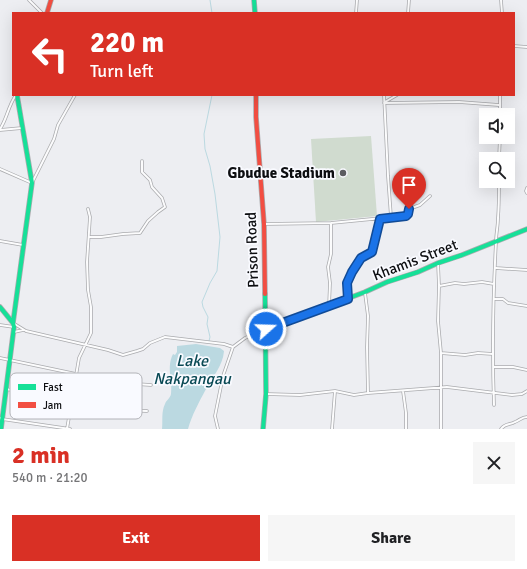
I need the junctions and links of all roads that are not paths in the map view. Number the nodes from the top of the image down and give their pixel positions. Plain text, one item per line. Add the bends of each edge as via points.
1 (29, 0) edge
2 (51, 0) edge
3 (254, 0) edge
4 (357, 0) edge
5 (409, 0) edge
6 (501, 0) edge
7 (41, 12) edge
8 (47, 12) edge
9 (255, 12) edge
10 (356, 12) edge
11 (408, 12) edge
12 (502, 12) edge
13 (515, 46) edge
14 (527, 47) edge
15 (15, 96) edge
16 (16, 96) edge
17 (74, 96) edge
18 (256, 96) edge
19 (384, 96) edge
20 (395, 96) edge
21 (500, 96) edge
22 (384, 103) junction
23 (499, 105) junction
24 (499, 108) edge
25 (22, 128) junction
26 (0, 130) edge
27 (142, 161) dead end
28 (0, 168) edge
29 (32, 183) junction
30 (499, 188) edge
31 (527, 188) edge
32 (527, 193) edge
33 (430, 196) dead end
34 (88, 209) dead end
35 (391, 217) junction
36 (380, 219) junction
37 (330, 223) junction
38 (264, 224) junction
39 (527, 229) edge
40 (90, 237) junction
41 (0, 241) edge
42 (496, 241) junction
43 (22, 245) junction
44 (438, 263) junction
45 (496, 268) junction
46 (527, 270) edge
47 (494, 284) junction
48 (439, 286) junction
49 (365, 292) junction
50 (348, 299) junction
51 (494, 299) junction
52 (329, 306) junction
53 (527, 306) edge
54 (0, 307) edge
55 (0, 325) edge
56 (14, 327) junction
57 (266, 329) junction
58 (23, 330) junction
59 (84, 346) junction
60 (233, 347) junction
61 (441, 353) junction
62 (493, 354) junction
63 (0, 358) edge
64 (10, 359) junction
65 (493, 367) junction
66 (527, 370) edge
67 (68, 373) edge
68 (76, 373) edge
69 (142, 385) edge
70 (151, 386) dead end
71 (441, 388) junction
72 (6, 389) junction
73 (10, 390) edge
74 (336, 391) junction
75 (403, 391) junction
76 (527, 391) edge
77 (494, 392) junction
78 (368, 393) junction
79 (266, 394) junction
80 (494, 405) dead end
81 (142, 411) edge
82 (147, 411) dead end
83 (527, 416) edge
84 (1, 418) edge
85 (69, 419) edge
86 (1, 429) edge
87 (68, 429) edge
88 (218, 429) edge
89 (263, 429) edge
90 (332, 429) edge
91 (406, 429) edge
92 (441, 429) edge
93 (501, 429) edge

1 - 7 street
2 - 8 street
3 - 9 street
4 - 10 street
5 - 11 street
6 - 12 street
13 - 14 street
15 - 26 street
16 - 25 street
17 - 29 street via 58,125 54,139
18 - 38 street, Prison Road
19 - 22 street
20 - 22 street
21 - 23 street
22 - 23 street via 460,102
22 - 35 street
23 - 24 street
25 - 26 street
25 - 29 street
27 - 40 street via 142,172 162,198 165,207 148,221 140,233
28 - 29 street
29 - 43 street
30 - 42 street
31 - 32 street
33 - 35 street via 420,205 409,209 408,214
34 - 40 street
35 - 36 street
36 - 37 street
36 - 50 street via 372,252 361,258 347,283
37 - 38 street
37 - 52 street
38 - 57 street, Prison Road
39 - 42 street, Khamis Street
40 - 59 street via 87,262 91,333
41 - 43 street
42 - 44 street, Khamis Street
42 - 45 street
43 - 56 street
44 - 48 street
44 - 49 street, Khamis Street
45 - 46 street
45 - 47 street
47 - 48 street via 482,282
47 - 51 street
48 - 61 street via 438,320
49 - 50 street, Khamis Street
49 - 78 street via 368,316
50 - 52 street, Khamis Street
51 - 53 street
51 - 62 street
52 - 57 street, Khamis Street
54 - 56 street via 11,319
55 - 56 street
56 - 58 street
56 - 58 street
56 - 64 street
57 - 60 street via 245,338
57 - 79 street, Prison Road
58 - 59 street
59 - 60 street via 123,355 143,349 165,337
59 - 68 street
60 - 88 street via 223,376 215,416
61 - 62 street
61 - 71 street
62 - 65 street
63 - 64 street
64 - 67 street
64 - 72 street
65 - 66 street
65 - 77 street
69 - 70 street
71 - 75 street
71 - 77 street
71 - 92 street
72 - 73 street
72 - 84 street
74 - 78 street via 354,395
74 - 79 street via 300,395
74 - 90 street
75 - 78 street
75 - 91 street
76 - 77 street via 512,395
77 - 80 street
79 - 89 street, Prison Road
81 - 82 street
83 - 93 street
84 - 86 street
84 - 87 street
85 - 87 street

